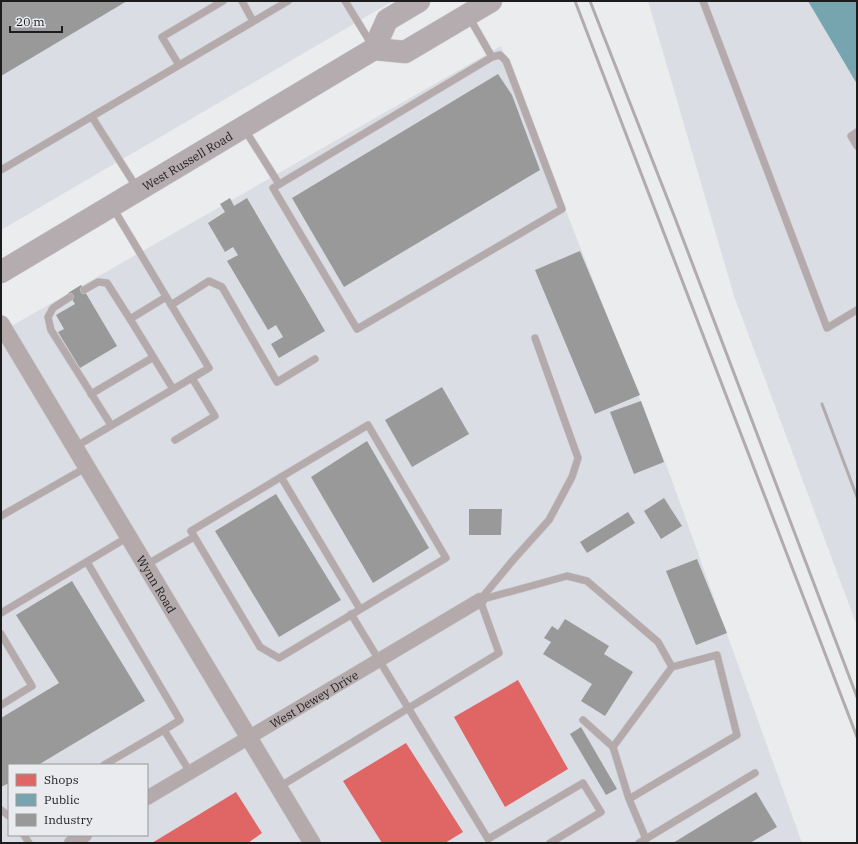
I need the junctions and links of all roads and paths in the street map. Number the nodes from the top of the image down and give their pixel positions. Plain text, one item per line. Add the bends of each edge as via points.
1 (222, 1) edge
2 (242, 1) edge
3 (288, 1) edge
4 (345, 1) edge
5 (419, 1) edge
6 (491, 1) edge
7 (703, 1) edge
8 (468, 15) junction
9 (253, 21) junction
10 (374, 49) junction
11 (492, 57) junction
12 (179, 65) junction
13 (92, 117) junction
14 (243, 127) junction
15 (857, 132) edge
16 (857, 146) edge
17 (1, 170) edge
18 (279, 184) junction
19 (138, 190) junction
20 (112, 206) junction
21 (1, 272) edge
22 (84, 290) dead end
23 (70, 297) dead end
24 (166, 297) junction
25 (171, 305) junction
26 (857, 310) edge
27 (130, 319) junction
28 (1, 324) edge
29 (535, 338) dead end
30 (152, 358) junction
31 (315, 359) dead end
32 (192, 378) junction
33 (173, 389) junction
34 (91, 394) junction
35 (111, 425) junction
36 (175, 440) dead end
37 (75, 447) junction
38 (87, 467) junction
39 (281, 477) junction
40 (1, 516) edge
41 (128, 536) junction
42 (194, 537) junction
43 (87, 562) junction
44 (146, 565) junction
45 (480, 600) junction
46 (360, 609) junction
47 (1, 613) edge
48 (351, 614) junction
49 (1, 634) edge
50 (379, 660) junction
51 (672, 667) junction
52 (1, 705) edge
53 (408, 708) junction
54 (583, 720) dead end
55 (164, 730) junction
56 (249, 737) junction
57 (613, 747) junction
58 (106, 764) edge
59 (190, 772) junction
60 (755, 773) dead end
61 (279, 787) junction
62 (148, 797) edge
63 (629, 799) junction
64 (83, 836) edge
65 (646, 839) junction
66 (485, 841) edge
67 (71, 843) edge
68 (312, 843) edge
69 (550, 843) edge
70 (639, 843) edge

1 - 12 lane via 162,37
2 - 9 lane
3 - 9 lane
4 - 10 lane
5 - 10 main road via 387,20
6 - 8 main road
7 - 26 lane via 827,328
8 - 10 main road via 405,52
8 - 11 lane
9 - 12 lane
10 - 14 main road, West Russell Road
11 - 18 lane
11 - 18 lane via 500,55 506,61 562,209 357,330 272,188
12 - 13 lane
13 - 17 lane
13 - 19 lane
14 - 18 lane
14 - 19 main road, West Russell Road
15 - 16 lane via 851,136
19 - 20 main road, West Russell Road
20 - 21 main road, West Russell Road
20 - 24 lane
22 - 27 lane via 98,282 107,283
23 - 34 lane via 53,308 48,317 51,330
24 - 25 lane
24 - 27 lane
25 - 31 lane via 209,281 222,287 277,382
25 - 32 lane via 209,368
27 - 30 lane
28 - 37 street, Wynn Road
29 - 45 lane via 578,458 572,477 549,520
30 - 33 lane
30 - 34 lane
32 - 33 lane
32 - 36 lane via 215,416
33 - 35 lane
34 - 35 lane
35 - 37 lane
37 - 38 street, Wynn Road
38 - 40 lane
38 - 41 street, Wynn Road
39 - 42 lane via 191,531
39 - 46 lane
39 - 46 lane via 368,425 446,558
41 - 43 lane
41 - 44 street, Wynn Road
42 - 44 lane
42 - 48 lane via 260,647 279,658
43 - 47 lane
43 - 55 lane via 180,720
44 - 56 street, Wynn Road
45 - 50 street, West Dewey Drive
45 - 51 lane via 567,576 586,581 658,642
45 - 53 lane via 499,653
46 - 48 lane
48 - 50 lane
49 - 52 lane via 32,686
50 - 53 lane
50 - 56 street, West Dewey Drive
51 - 57 lane
51 - 63 lane via 717,655 737,735
53 - 61 lane
53 - 66 lane
54 - 57 lane
55 - 58 lane
55 - 59 lane
56 - 59 street, West Dewey Drive
56 - 61 street, Wynn Road
57 - 63 lane
59 - 62 street, West Dewey Drive
60 - 65 lane
61 - 68 street, Wynn Road
63 - 65 lane
64 - 67 street
65 - 70 lane
66 - 69 lane via 583,783 601,812

